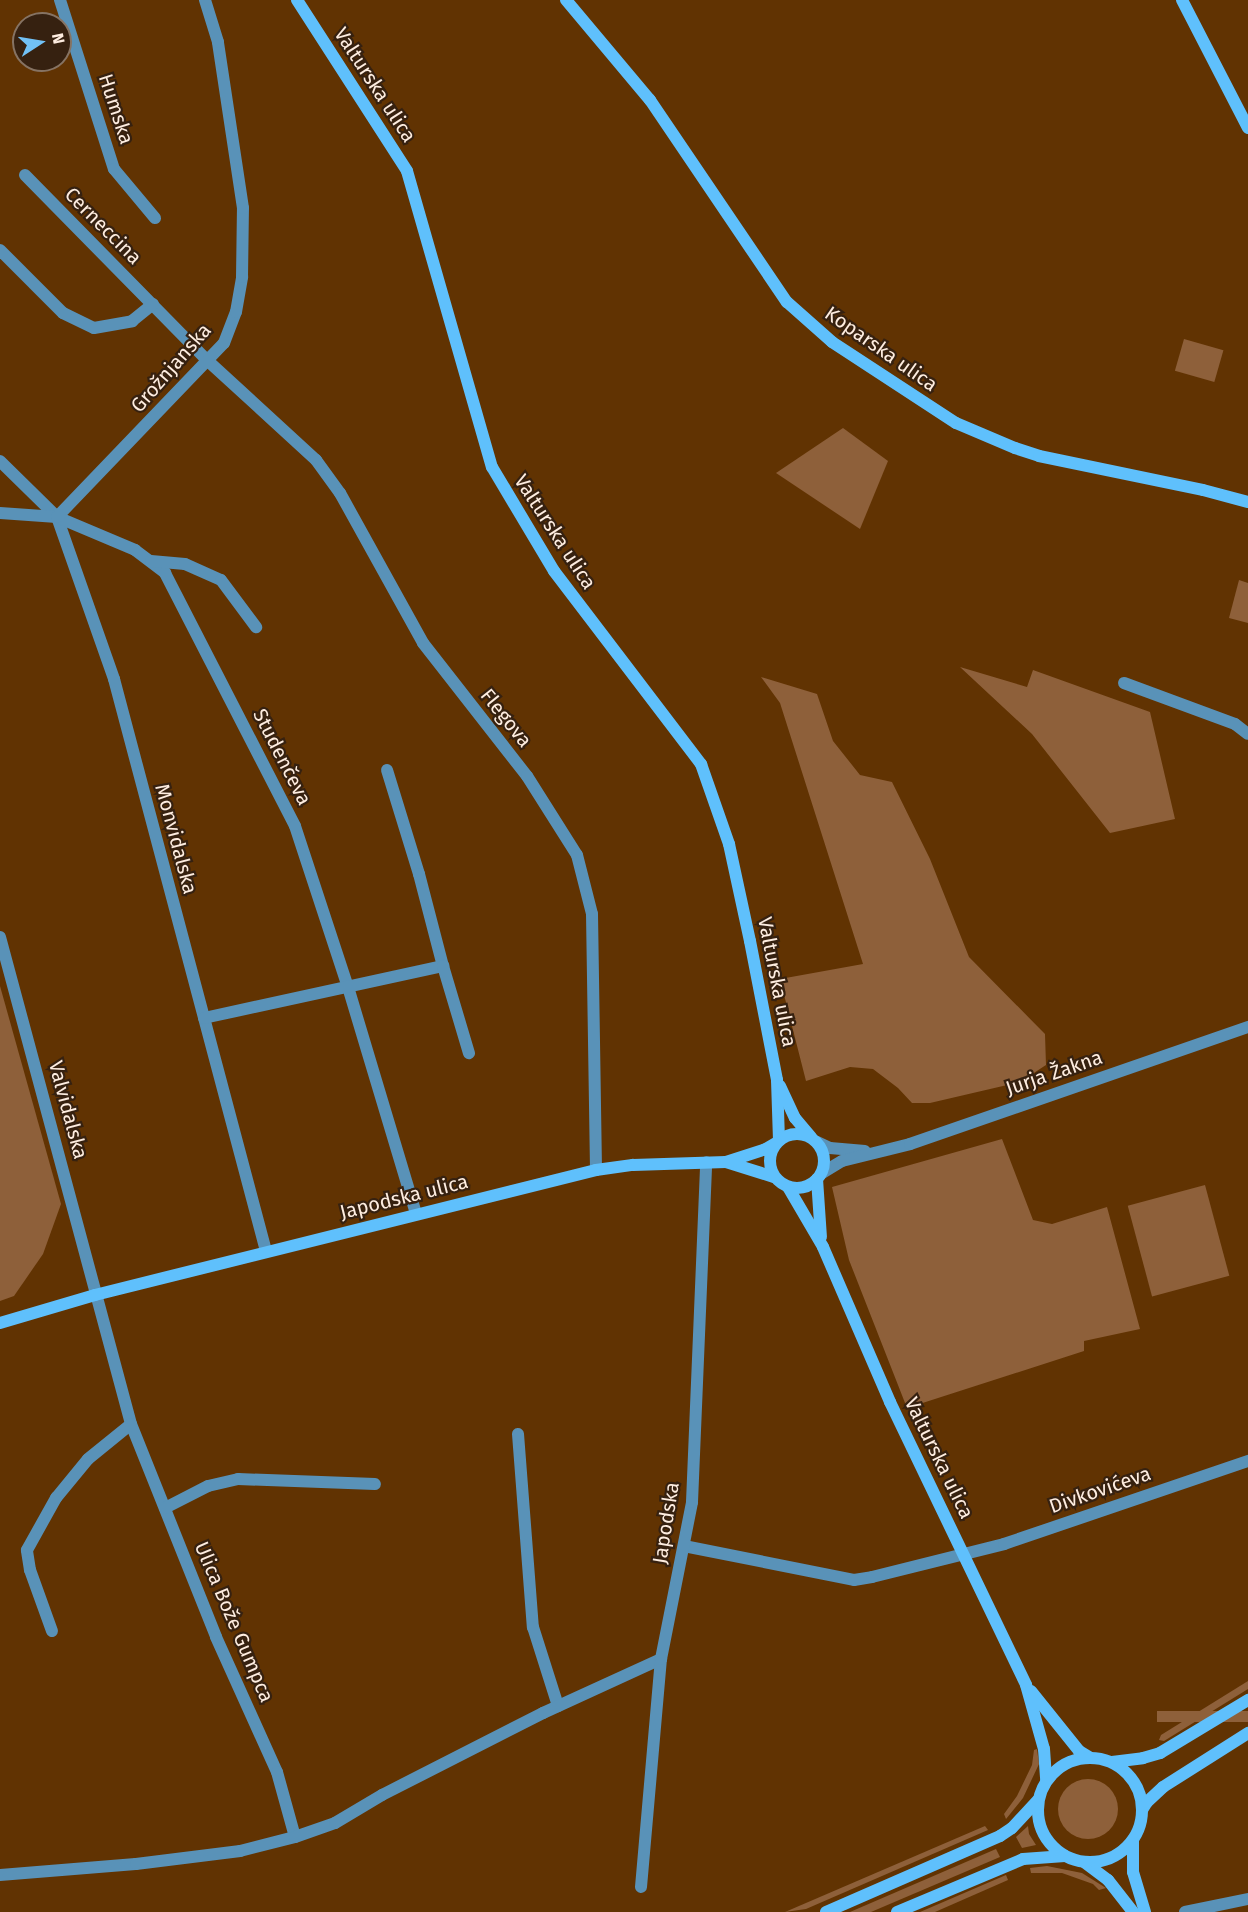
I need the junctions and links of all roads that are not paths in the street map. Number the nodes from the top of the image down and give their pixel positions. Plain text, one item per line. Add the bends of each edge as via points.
1 (60, 0) edge
2 (205, 0) edge
3 (297, 0) edge
4 (566, 0) edge
5 (1182, 0) edge
6 (1245, 114) edge
7 (1248, 128) edge
8 (25, 175) dead end
9 (155, 218) dead end
10 (0, 250) edge
11 (153, 304) junction
12 (208, 361) junction
13 (0, 461) edge
14 (1248, 502) edge
15 (0, 513) edge
16 (57, 517) junction
17 (149, 561) junction
18 (256, 627) dead end
19 (1124, 683) dead end
20 (1248, 734) edge
21 (387, 770) dead end
22 (0, 936) edge
23 (443, 966) junction
24 (348, 987) junction
25 (204, 1018) junction
26 (1248, 1027) edge
27 (469, 1053) dead end
28 (777, 1080) junction
29 (814, 1140) junction
30 (777, 1141) junction
31 (872, 1152) junction
32 (706, 1162) junction
33 (726, 1162) junction
34 (596, 1170) junction
35 (820, 1176) junction
36 (774, 1177) junction
37 (788, 1187) junction
38 (416, 1213) junction
39 (823, 1247) junction
40 (266, 1251) junction
41 (95, 1295) junction
42 (0, 1323) edge
43 (131, 1424) junction
44 (518, 1434) dead end
45 (1248, 1461) edge
46 (375, 1484) dead end
47 (165, 1508) junction
48 (684, 1546) junction
49 (965, 1553) junction
50 (52, 1631) dead end
51 (661, 1659) junction
52 (1026, 1685) junction
53 (1248, 1700) edge
54 (558, 1706) junction
55 (1248, 1733) edge
56 (1089, 1757) junction
57 (1111, 1762) junction
58 (1046, 1781) junction
59 (1038, 1800) junction
60 (1142, 1810) junction
61 (295, 1837) junction
62 (1133, 1840) junction
63 (1065, 1856) junction
64 (1084, 1862) junction
65 (0, 1875) edge
66 (641, 1887) dead end
67 (1248, 1899) edge
68 (826, 1912) edge
69 (897, 1912) edge
70 (1133, 1912) edge
71 (1144, 1912) edge
72 (1185, 1912) edge

1 - 9 street, Humska via 114,168
2 - 12 street, Grožnjanska via 218,42 243,208 242,278 236,312 224,343
3 - 28 street, Valturska ulica via 407,171 492,467 554,571 701,764 729,844
4 - 14 street, Koparska ulica via 650,100 787,302 832,342 956,423 1015,448
5 - 6 street
6 - 7 street
8 - 11 street, Cerneccina
10 - 11 street via 63,313 94,328 132,321
11 - 12 street, Cerneccina
12 - 16 street, Grožnjanska
12 - 34 street, Flegova via 316,460 340,494 423,643 527,776 577,855 592,914
13 - 16 street, Monvidalska
15 - 16 street
16 - 17 street, Studenčeva via 135,550
16 - 25 street, Monvidalska via 114,679
17 - 18 street, Studenčeva via 185,564 220,580
17 - 24 street, Studenčeva via 165,573 295,826
19 - 20 street via 1235,724
21 - 23 street
22 - 41 street, Valvidalska
23 - 24 street
23 - 27 street
24 - 25 street
24 - 38 street, Studenčeva
25 - 40 street, Monvidalska
26 - 31 street, Jurja Žakna via 910,1144
28 - 29 street, Valturska ulica via 795,1118
28 - 30 street, Valturska ulica
29 - 30 street via 794,1133
29 - 31 street, Jurja Žakna via 830,1148
29 - 35 street via 824,1157
30 - 33 street, Japodska ulica via 764,1150
30 - 36 street via 769,1160
31 - 35 street, Jurja Žakna via 842,1161
32 - 33 street, Japodska ulica
32 - 34 street, Japodska ulica
32 - 48 street, Japodska via 692,1502
33 - 36 street, Japodska ulica
34 - 38 street, Japodska ulica
35 - 37 street via 804,1188
35 - 39 street, Valturska ulica via 818,1216
36 - 37 street
37 - 39 street, Valturska ulica
38 - 40 street, Japodska ulica
39 - 49 street, Valturska ulica via 890,1402
40 - 41 street, Japodska ulica
41 - 42 street, Japodska ulica
41 - 43 street
43 - 47 street, Ulica Bože Gumpca
43 - 50 street via 88,1459 69,1482 27,1550 30,1570
44 - 54 street via 533,1627
45 - 49 street, Divkovićeva via 1025,1538
46 - 47 street via 238,1479 208,1486
47 - 61 street, Ulica Bože Gumpca via 216,1637 277,1772
48 - 49 street, Divkovićeva via 854,1580
48 - 51 street, Japodska
49 - 52 street, Valturska ulica
51 - 54 street
51 - 66 street, Japodska
52 - 56 street, Valturska ulica via 1079,1751
52 - 58 street, Valturska ulica via 1044,1749
53 - 57 street via 1160,1753
54 - 61 street via 335,1823
55 - 60 street via 1163,1788
56 - 57 street
56 - 58 street via 1061,1766
57 - 60 street via 1135,1784
58 - 59 street
59 - 63 street via 1044,1836
59 - 68 street via 1000,1836
60 - 62 street
61 - 65 street via 240,1851
62 - 64 street via 1113,1857
62 - 71 street via 1133,1872
63 - 64 street
63 - 69 street via 1023,1859
64 - 70 street via 1108,1880
67 - 72 street

